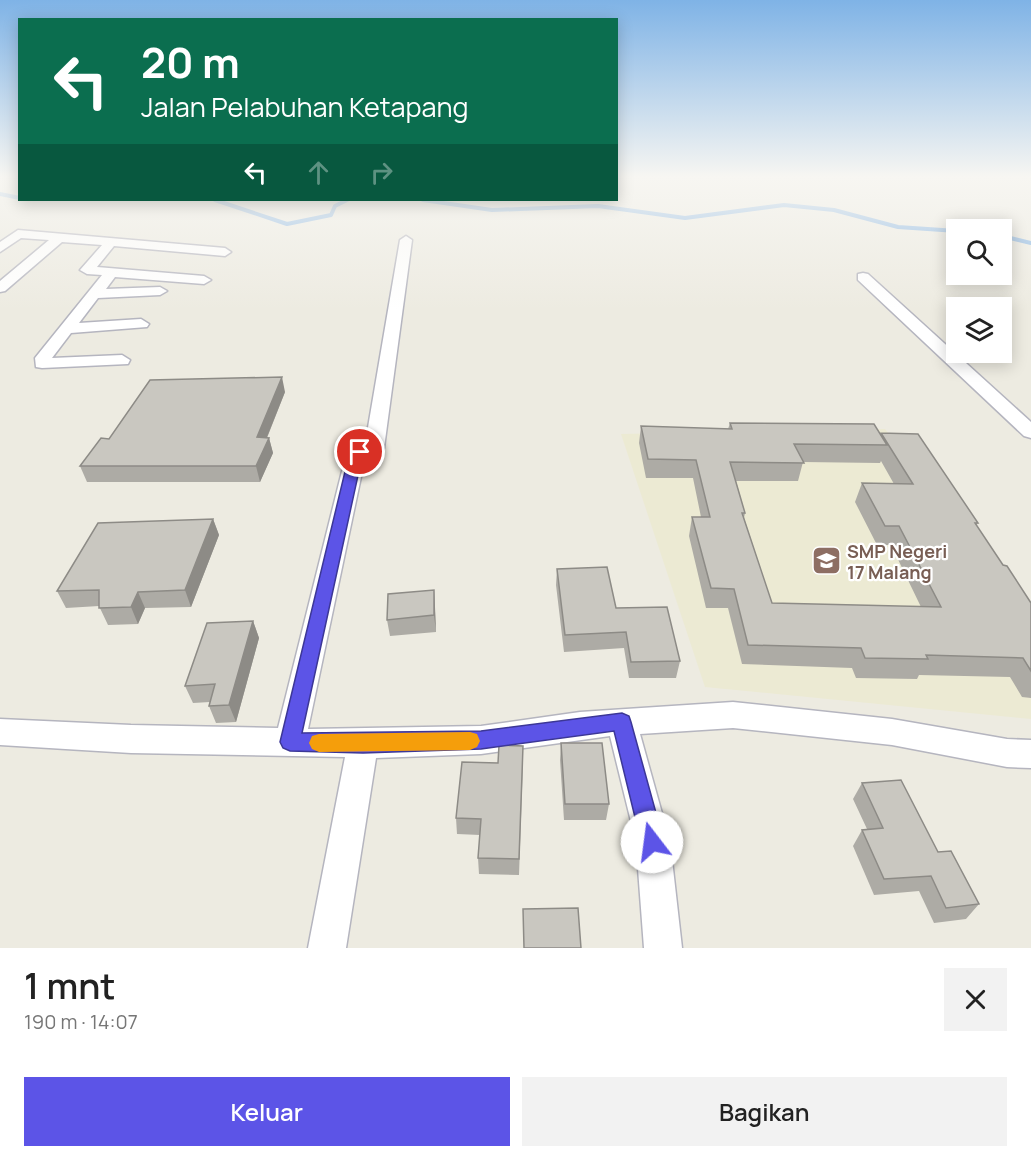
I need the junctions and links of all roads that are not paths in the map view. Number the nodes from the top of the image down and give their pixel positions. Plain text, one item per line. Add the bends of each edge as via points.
1 (59, 238) junction
2 (405, 240) dead end
3 (111, 242) junction
4 (0, 248) edge
5 (225, 252) dead end
6 (111, 273) junction
7 (863, 277) dead end
8 (204, 280) dead end
9 (0, 288) edge
10 (160, 291) dead end
11 (94, 294) junction
12 (141, 324) dead end
13 (66, 329) junction
14 (122, 360) dead end
15 (1031, 432) edge
16 (622, 722) junction
17 (0, 732) edge
18 (290, 742) junction
19 (363, 744) junction
20 (1031, 754) edge
21 (327, 948) edge
22 (663, 948) edge

1 - 3 street
1 - 4 street via 18,234
1 - 9 street
2 - 18 street via 374,448 356,455
3 - 5 street
3 - 6 street via 87,270
6 - 8 street
6 - 11 street
7 - 15 street
10 - 11 street
11 - 13 street
12 - 13 street
13 - 14 street via 42,363
16 - 19 street via 481,740
16 - 20 street via 733,715 769,717
16 - 22 street via 652,842
17 - 18 street
18 - 19 street
19 - 21 street

